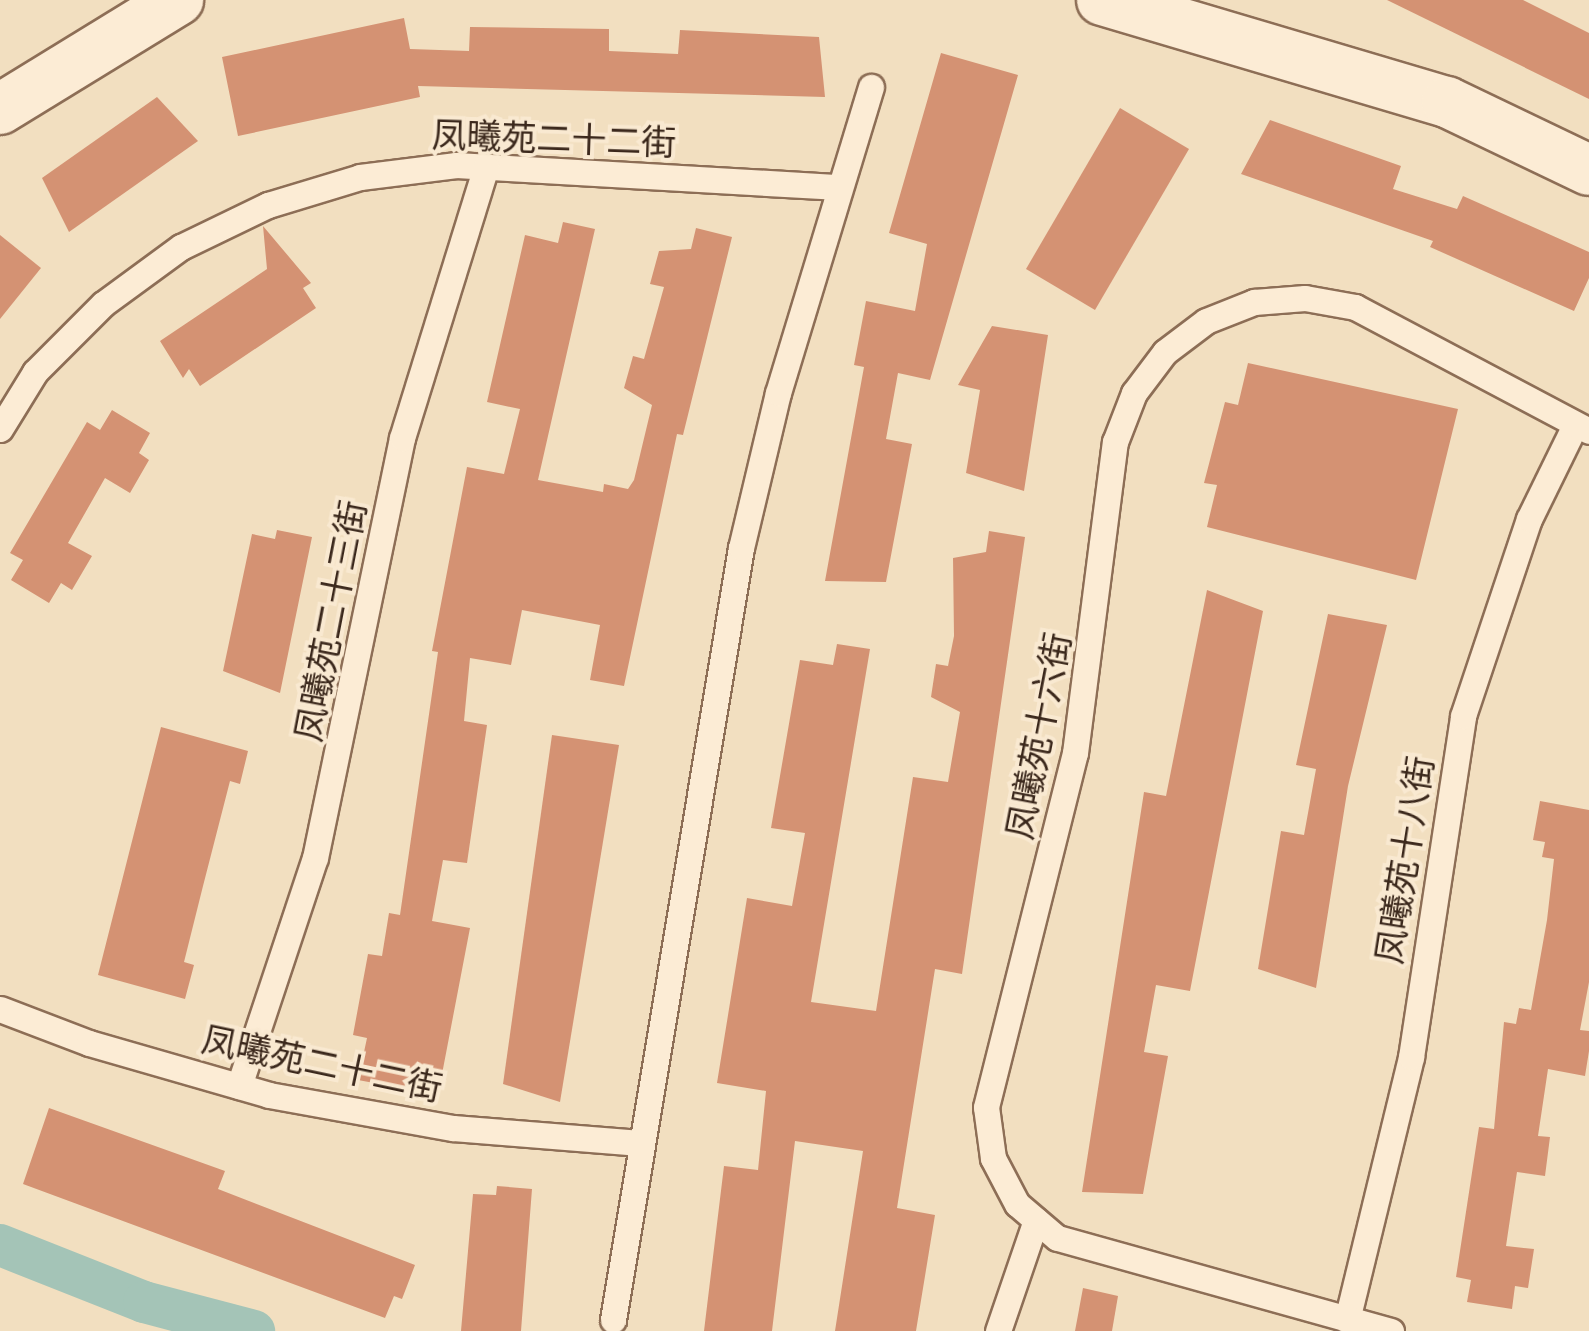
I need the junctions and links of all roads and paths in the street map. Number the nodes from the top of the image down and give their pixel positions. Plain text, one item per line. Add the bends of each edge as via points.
1 (178, 0) edge
2 (1102, 0) edge
3 (871, 87) dead end
4 (0, 109) edge
5 (486, 167) junction
6 (1589, 170) edge
7 (839, 186) junction
8 (1582, 428) edge
9 (0, 429) edge
10 (0, 1008) edge
11 (239, 1086) junction
12 (640, 1143) junction
13 (1036, 1220) junction
14 (612, 1320) dead end
15 (1347, 1320) junction
16 (998, 1331) edge
17 (1391, 1331) edge

1 - 4 street
2 - 6 street via 1281,46 1448,102
3 - 7 lane
5 - 7 lane, 凤曦苑二十二街
5 - 9 lane, 凤曦苑二十二街 via 360,177 268,204 181,247 103,304 35,372
5 - 11 lane, 凤曦苑二十三街 via 406,420 315,858
7 - 12 lane via 741,548
8 - 13 lane, 凤曦苑十六街 via 1355,306 1305,298 1254,302 1206,321 1165,352 1134,393 1116,442 1075,753 986,1107 993,1158 1017,1204
8 - 15 lane, 凤曦苑十八街 via 1523,535 1463,716 1411,1057
10 - 11 lane, 凤曦苑二十二街
11 - 12 lane, 凤曦苑二十二街 via 453,1128
12 - 14 lane
13 - 15 lane, 凤曦苑十六街 via 1057,1238 1105,1256
13 - 16 lane
15 - 17 lane, 凤曦苑十六街

